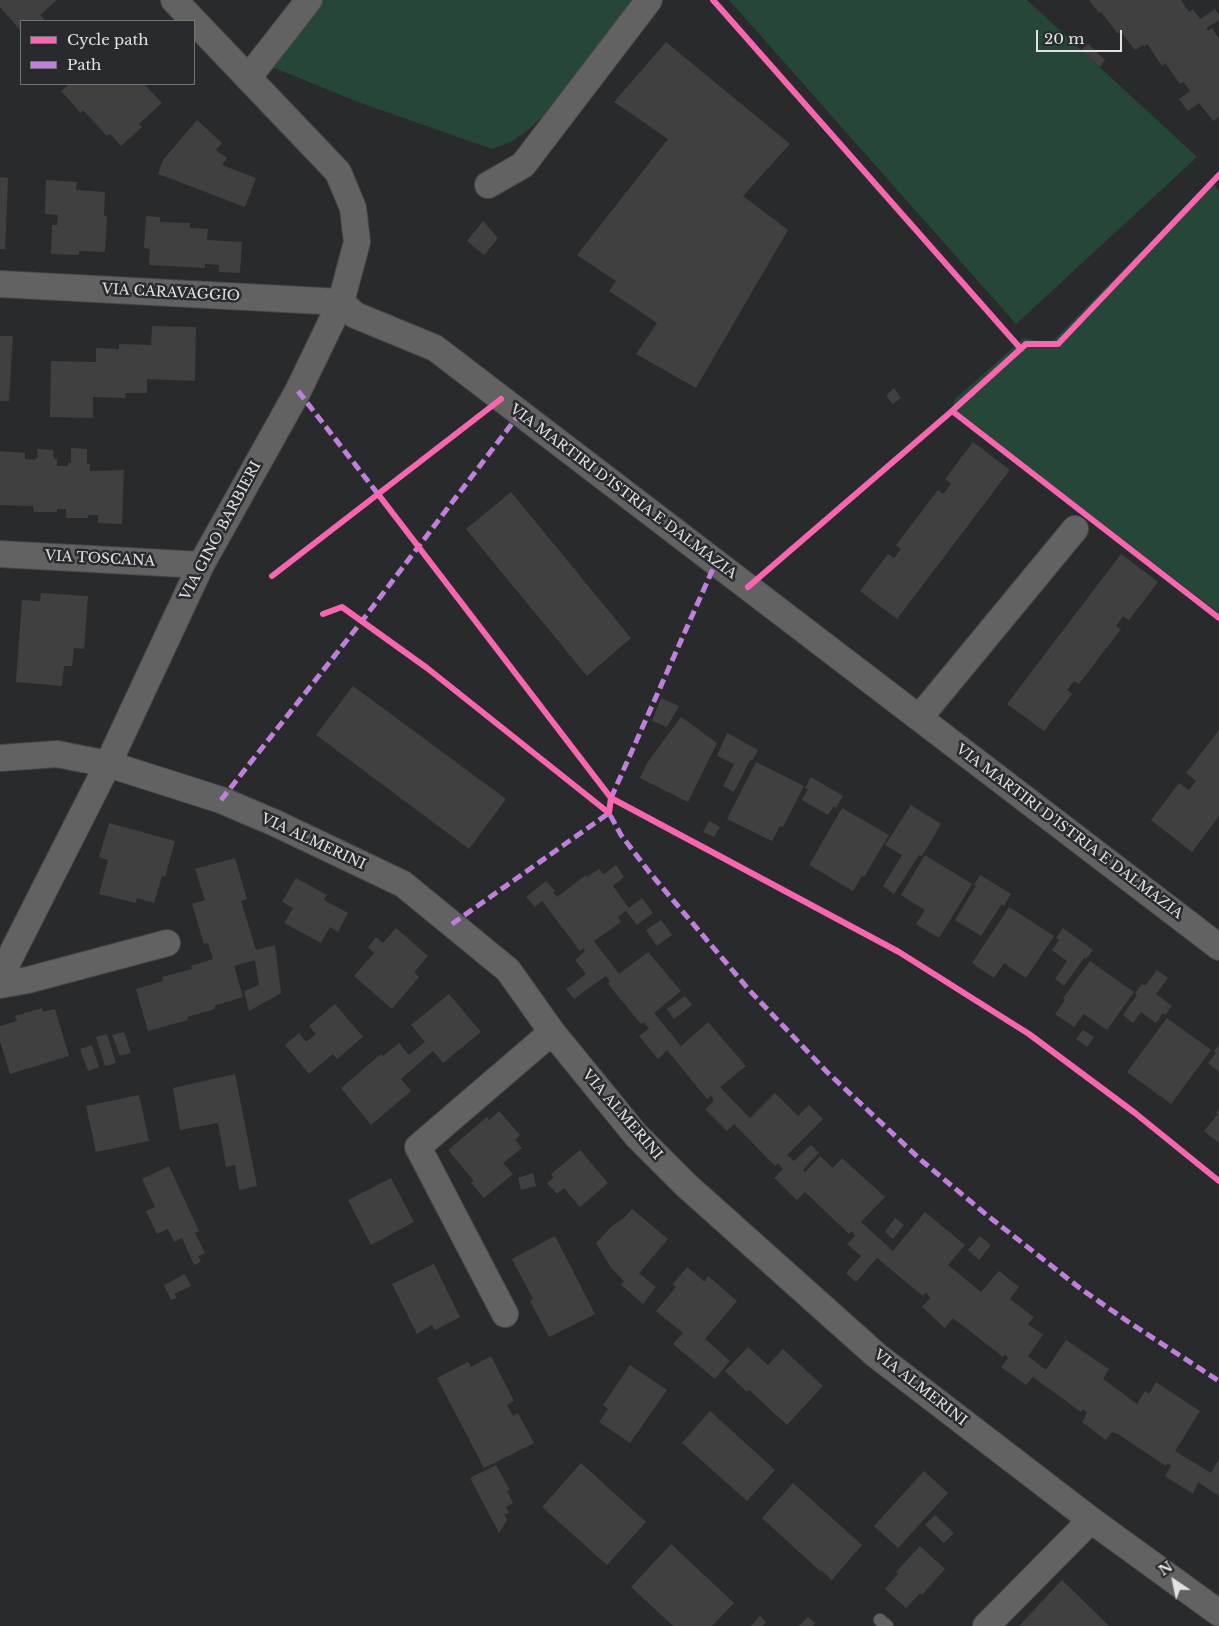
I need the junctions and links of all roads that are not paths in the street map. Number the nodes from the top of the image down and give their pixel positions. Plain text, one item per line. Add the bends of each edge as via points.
1 (174, 0) edge
2 (308, 0) edge
3 (649, 0) edge
4 (193, 20) edge
5 (195, 22) edge
6 (248, 78) junction
7 (488, 185) dead end
8 (0, 284) edge
9 (341, 302) junction
10 (1075, 529) dead end
11 (0, 554) edge
12 (200, 565) junction
13 (919, 718) junction
14 (0, 758) edge
15 (108, 764) junction
16 (167, 944) dead end
17 (1219, 947) edge
18 (0, 977) edge
19 (0, 985) edge
20 (552, 1032) junction
21 (505, 1314) dead end
22 (1092, 1520) junction
23 (1219, 1613) edge
24 (986, 1626) edge

1 - 4 street, VIA GINO BARBIERI
2 - 6 street
3 - 7 street via 523,165
5 - 6 street, VIA GINO BARBIERI
6 - 9 street, VIA GINO BARBIERI via 338,172 353,208 357,242
8 - 9 street, VIA CARAVAGGIO
9 - 12 street, VIA GINO BARBIERI via 298,391
9 - 13 street, VIA MARTIRI D'ISTRIA E DALMAZIA via 354,314 435,348
10 - 13 street
11 - 12 street, VIA TOSCANA
12 - 15 street, VIA GINO BARBIERI
13 - 17 street, VIA MARTIRI D'ISTRIA E DALMAZIA
14 - 15 street, VIA ALMERINI via 57,754
15 - 18 street, VIA GINO BARBIERI
15 - 20 street, VIA ALMERINI via 221,800 403,884 508,970
16 - 19 street
20 - 21 street via 418,1147
20 - 22 street, VIA ALMERINI via 636,1135 687,1186 876,1355
22 - 23 street, VIA ALMERINI
22 - 24 street

